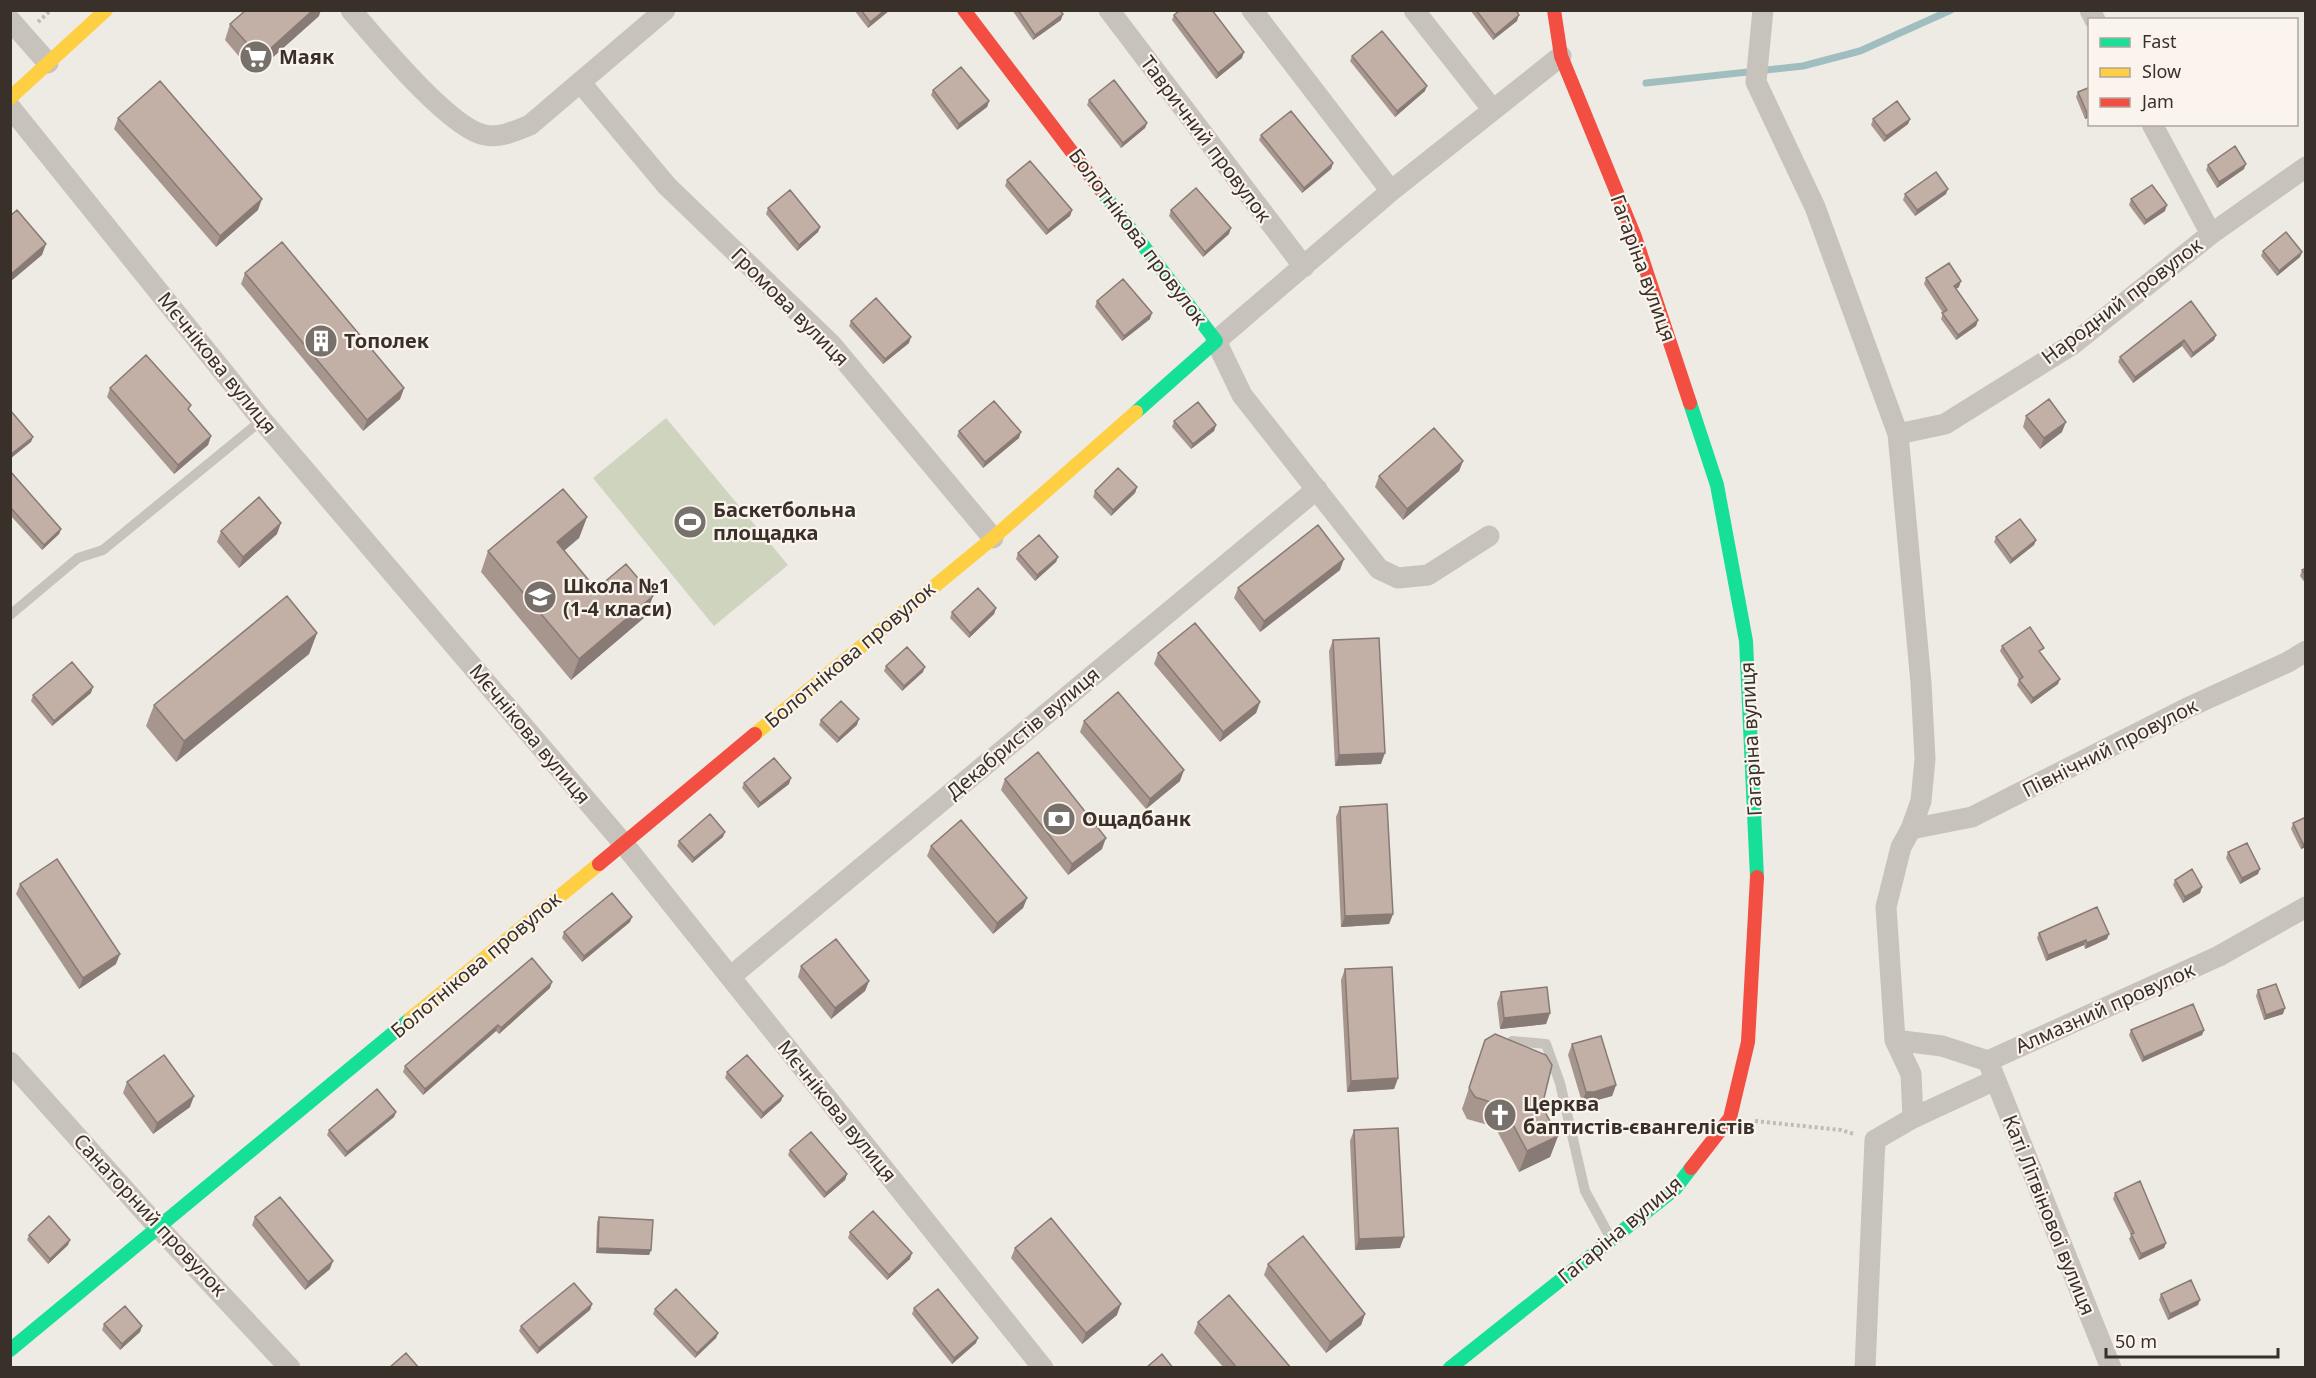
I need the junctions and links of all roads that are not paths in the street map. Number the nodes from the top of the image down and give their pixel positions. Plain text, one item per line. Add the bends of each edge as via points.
1 (106, 10) edge
2 (351, 10) edge
3 (665, 10) edge
4 (964, 10) edge
5 (1109, 10) edge
6 (1252, 10) edge
7 (1414, 10) edge
8 (1554, 10) edge
9 (1763, 10) edge
10 (10, 20) edge
11 (1561, 56) junction
12 (48, 63) junction
13 (580, 82) junction
14 (10, 98) edge
15 (10, 107) edge
16 (1493, 110) junction
17 (2153, 126) edge
18 (2306, 167) edge
19 (1391, 191) junction
20 (2211, 234) junction
21 (1304, 267) junction
22 (1216, 340) junction
23 (262, 420) junction
24 (1898, 434) junction
25 (1317, 489) junction
26 (1489, 536) dead end
27 (993, 538) junction
28 (10, 615) edge
29 (2306, 651) edge
30 (1911, 830) junction
31 (623, 843) junction
32 (2306, 907) edge
33 (730, 977) junction
34 (1894, 1040) junction
35 (1512, 1041) edge
36 (10, 1062) edge
37 (1991, 1071) junction
38 (1913, 1118) junction
39 (159, 1228) junction
40 (1611, 1240) junction
41 (10, 1350) edge
42 (290, 1368) edge
43 (1043, 1368) edge
44 (1450, 1368) edge
45 (1865, 1368) edge
46 (2111, 1368) edge

1 - 12 street
2 - 13 street via 429,95 465,128 486,135 506,135 530,125
3 - 13 street
4 - 22 street, Болотнікова провулок
5 - 21 street, Тавричний провулок
6 - 19 street
7 - 16 street
8 - 11 street, Гагаріна вулиця
9 - 24 street via 1756,82 1815,207
10 - 12 street
11 - 16 street
11 - 40 street, Гагаріна вулиця via 1635,237 1717,484 1746,641 1757,875 1748,1042 1730,1118 1676,1189
12 - 14 street
13 - 27 street, Громова вулиця via 668,186 831,345
15 - 23 street, Мєчнікова вулиця
16 - 19 street
17 - 20 street
18 - 20 street, Народний провулок
19 - 21 street
20 - 24 street, Народний провулок via 2073,344 1945,424
21 - 22 street
22 - 25 street via 1242,395
22 - 27 street, Болотнікова провулок
23 - 28 lane via 103,550 78,558
23 - 31 street, Мєчнікова вулиця
24 - 30 street via 1925,759 1921,801
25 - 26 street via 1380,569 1398,578 1428,575
25 - 33 street, Декабристів вулиця
27 - 31 street, Болотнікова провулок
29 - 30 street, Північний провулок via 1972,817
30 - 34 street via 1901,847 1886,907
31 - 33 street, Мєчнікова вулиця
31 - 39 street, Болотнікова провулок
32 - 37 street, Алмазний провулок via 2219,956
33 - 43 street, Мєчнікова вулиця
34 - 37 street via 1942,1046
34 - 38 street via 1911,1074
35 - 40 lane via 1546,1044 1560,1083 1585,1191
36 - 39 street, Санаторний провулок
37 - 38 street, Алмазний провулок
37 - 46 street, Каті Літвінової вулиця
38 - 45 street, Алмазний провулок via 1875,1140
39 - 41 street, Болотнікова провулок
39 - 42 street, Санаторний провулок
40 - 44 street, Гагаріна вулиця

